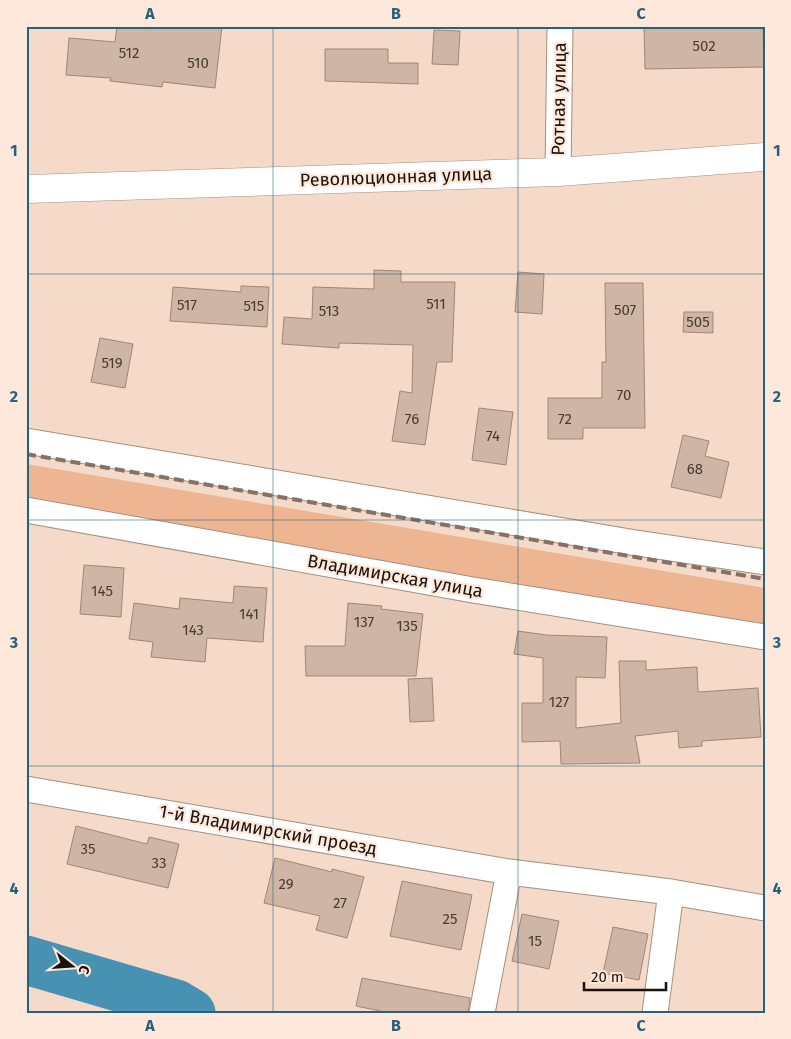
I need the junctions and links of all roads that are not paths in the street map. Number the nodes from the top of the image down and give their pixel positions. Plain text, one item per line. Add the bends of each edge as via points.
1 (560, 26) edge
2 (765, 157) edge
3 (558, 172) junction
4 (26, 189) edge
5 (26, 441) edge
6 (26, 510) edge
7 (765, 562) edge
8 (765, 637) edge
9 (26, 789) edge
10 (509, 872) junction
11 (671, 892) junction
12 (765, 908) edge
13 (482, 1013) edge
14 (655, 1013) edge

1 - 3 street, Ротная улица
2 - 3 street, Революционная улица
3 - 4 street, Революционная улица
5 - 7 street
6 - 8 street, Владимирская улица via 473,590
9 - 10 street, 1-й Владимирский проезд
10 - 11 street, 1-й Владимирский проезд
10 - 13 street
11 - 12 street, 1-й Владимирский проезд
11 - 14 street

